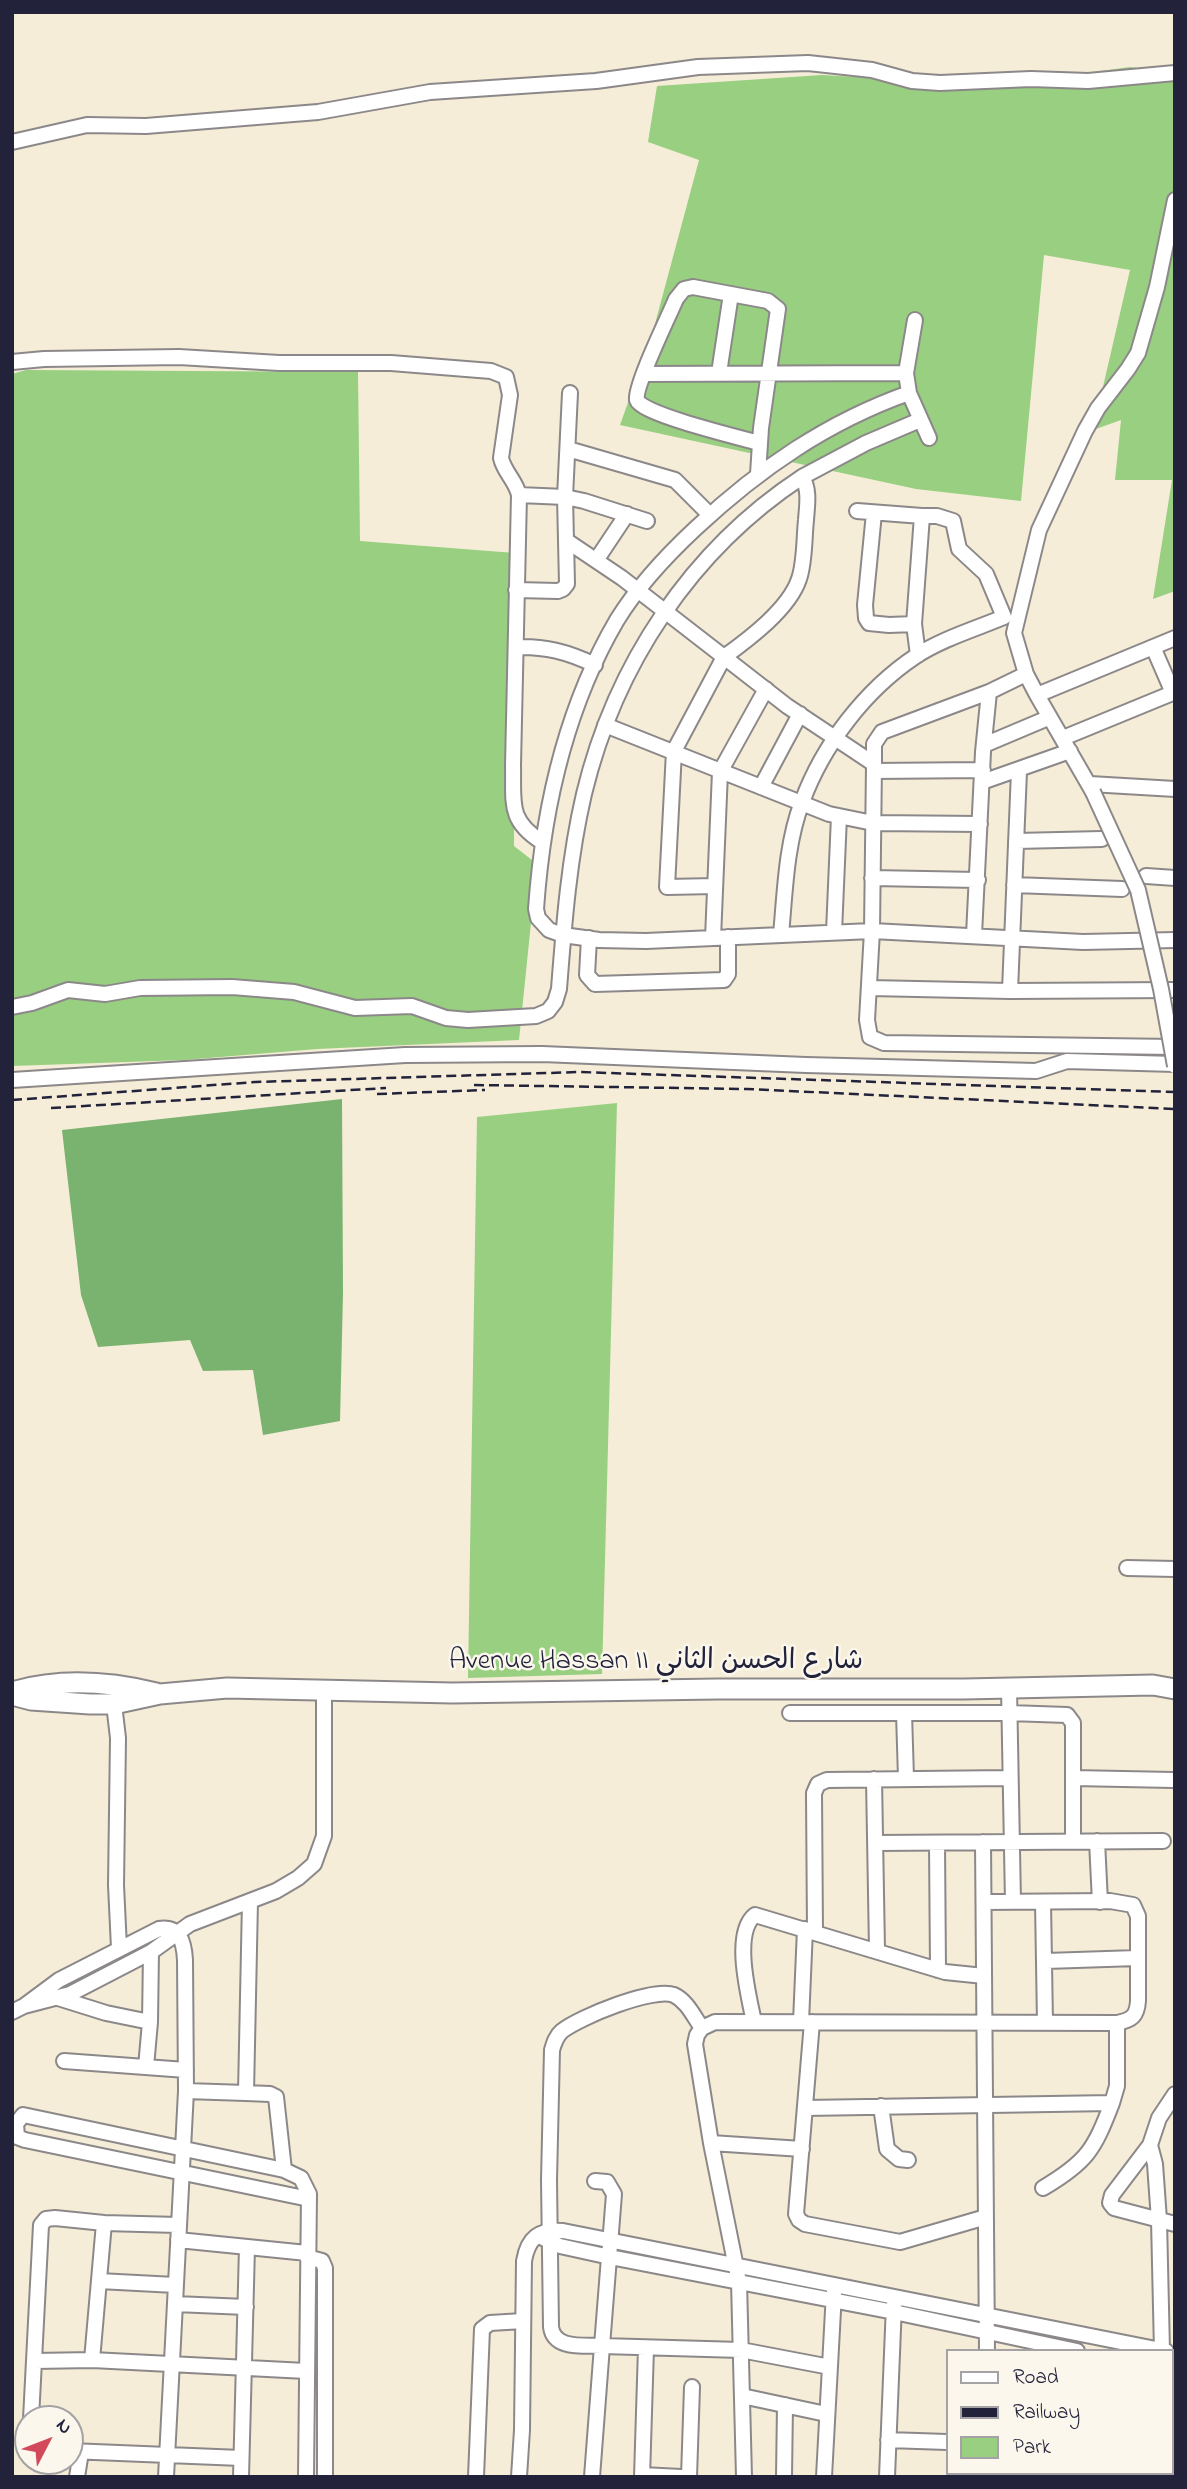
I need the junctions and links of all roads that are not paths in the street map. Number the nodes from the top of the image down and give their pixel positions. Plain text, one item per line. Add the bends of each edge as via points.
1 (1175, 73) edge
2 (12, 142) edge
3 (1175, 200) edge
4 (731, 294) junction
5 (915, 320) dead end
6 (12, 362) edge
7 (719, 373) junction
8 (769, 373) junction
9 (906, 373) junction
10 (644, 374) junction
11 (570, 393) dead end
12 (909, 393) junction
13 (920, 420) junction
14 (929, 438) dead end
15 (759, 443) junction
16 (568, 449) junction
17 (758, 474) junction
18 (802, 477) junction
19 (519, 495) junction
20 (565, 497) junction
21 (858, 511) dead end
22 (874, 513) junction
23 (627, 514) junction
24 (710, 515) junction
25 (922, 516) junction
26 (647, 521) dead end
27 (566, 541) junction
28 (597, 559) junction
29 (516, 590) junction
30 (638, 590) junction
31 (666, 610) junction
32 (914, 624) junction
33 (1175, 638) edge
34 (516, 647) junction
35 (1153, 647) junction
36 (918, 655) junction
37 (724, 657) junction
38 (594, 665) junction
39 (1026, 674) junction
40 (766, 690) junction
41 (989, 692) junction
42 (1174, 693) edge
43 (1037, 695) junction
44 (800, 714) junction
45 (1048, 718) junction
46 (605, 725) junction
47 (834, 739) junction
48 (984, 745) junction
49 (1066, 745) junction
50 (674, 751) junction
51 (874, 768) junction
52 (1018, 771) junction
53 (720, 772) junction
54 (982, 776) junction
55 (761, 788) junction
56 (1091, 788) junction
57 (1175, 789) edge
58 (801, 804) junction
59 (839, 816) junction
60 (873, 823) junction
61 (980, 824) junction
62 (1102, 839) dead end
63 (1016, 841) junction
64 (542, 842) junction
65 (1146, 876) dead end
66 (872, 878) junction
67 (1175, 878) edge
68 (978, 880) junction
69 (1014, 885) junction
70 (715, 886) junction
71 (1122, 889) dead end
72 (873, 931) junction
73 (834, 932) junction
74 (563, 934) junction
75 (781, 935) junction
76 (974, 935) junction
77 (728, 937) junction
78 (589, 938) junction
79 (713, 938) junction
80 (1013, 939) junction
81 (1175, 940) edge
82 (870, 988) junction
83 (1175, 990) edge
84 (1010, 991) junction
85 (12, 1007) edge
86 (1175, 1047) edge
87 (1175, 1065) edge
88 (12, 1080) edge
89 (1127, 1568) dead end
90 (1175, 1569) edge
91 (1175, 1679) edge
92 (1153, 1685) junction
93 (1009, 1688) junction
94 (890, 1689) junction
95 (1175, 1689) edge
96 (324, 1691) junction
97 (12, 1694) edge
98 (114, 1694) junction
99 (790, 1713) dead end
100 (897, 1713) junction
101 (1009, 1713) junction
102 (906, 1778) junction
103 (1009, 1778) junction
104 (874, 1779) junction
105 (1073, 1779) junction
106 (1173, 1780) edge
107 (1073, 1841) junction
108 (1097, 1841) junction
109 (1163, 1841) dead end
110 (984, 1842) junction
111 (1010, 1842) junction
112 (875, 1843) junction
113 (937, 1844) junction
114 (250, 1901) junction
115 (984, 1902) junction
116 (1013, 1902) junction
117 (1043, 1902) junction
118 (1100, 1902) junction
119 (810, 1931) junction
120 (178, 1932) junction
121 (119, 1948) junction
122 (877, 1950) junction
123 (151, 1952) junction
124 (1136, 1958) junction
125 (1046, 1961) junction
126 (938, 1970) junction
127 (984, 1976) junction
128 (58, 1998) junction
129 (18, 2009) edge
130 (150, 2022) junction
131 (754, 2022) junction
132 (806, 2022) junction
133 (986, 2022) junction
134 (1045, 2023) junction
135 (1117, 2023) junction
136 (702, 2028) junction
137 (64, 2061) dead end
138 (146, 2067) junction
139 (186, 2070) junction
140 (186, 2091) junction
141 (246, 2094) junction
142 (1175, 2094) edge
143 (1112, 2103) junction
144 (984, 2104) junction
145 (881, 2106) junction
146 (805, 2108) junction
147 (711, 2144) junction
148 (1150, 2145) junction
149 (802, 2149) junction
150 (183, 2150) junction
151 (908, 2160) dead end
152 (284, 2169) junction
153 (181, 2172) junction
154 (595, 2181) dead end
155 (1043, 2188) dead end
156 (309, 2199) junction
157 (986, 2217) junction
158 (1158, 2220) junction
159 (104, 2223) junction
160 (1175, 2224) edge
161 (178, 2225) junction
162 (547, 2236) junction
163 (178, 2241) junction
164 (612, 2242) junction
165 (247, 2247) junction
166 (307, 2255) junction
167 (610, 2257) junction
168 (737, 2266) junction
169 (99, 2281) junction
170 (739, 2282) junction
171 (834, 2284) junction
172 (175, 2285) junction
173 (895, 2296) junction
174 (833, 2300) junction
175 (175, 2304) junction
176 (246, 2307) junction
177 (894, 2312) junction
178 (986, 2314) junction
179 (523, 2321) junction
180 (1051, 2328) junction
181 (306, 2329) junction
182 (324, 2330) junction
183 (988, 2333) junction
184 (602, 2346) junction
185 (646, 2348) junction
186 (1051, 2348) edge
187 (987, 2349) edge
188 (1154, 2349) edge
189 (1164, 2349) edge
190 (741, 2350) junction
191 (92, 2360) junction
192 (35, 2361) junction
193 (173, 2365) junction
194 (830, 2367) junction
195 (245, 2370) junction
196 (306, 2371) junction
197 (692, 2387) dead end
198 (741, 2396) junction
199 (32, 2405) edge
200 (785, 2405) junction
201 (826, 2414) junction
202 (888, 2440) junction
203 (946, 2442) edge
204 (84, 2452) edge
205 (167, 2455) junction
206 (242, 2458) junction
207 (642, 2476) edge
208 (166, 2477) edge
209 (241, 2477) edge
210 (306, 2477) edge
211 (325, 2477) edge
212 (475, 2477) edge
213 (519, 2477) edge
214 (593, 2477) edge
215 (681, 2477) edge
216 (689, 2477) edge
217 (744, 2477) edge
218 (784, 2477) edge
219 (824, 2477) edge
220 (887, 2477) edge

1 - 2 street via 1088,81 940,83 808,63 698,67 596,81 430,92 318,112 146,126 87,125
3 - 39 street via 1138,353 1085,431 1039,530 1014,632
4 - 7 street
4 - 8 street via 768,301 778,309
4 - 10 street via 693,287 681,292
5 - 9 street
6 - 19 street via 179,357 391,363 491,371 506,377 510,389 501,458
7 - 8 street
7 - 10 street
8 - 9 street
8 - 15 street
9 - 12 street
10 - 15 street via 636,397 643,407
11 - 16 street
12 - 13 street
12 - 17 street via 842,421
13 - 14 street
13 - 18 street
15 - 17 street
16 - 20 street
16 - 24 street via 675,480
17 - 24 street
18 - 31 street via 740,524
18 - 37 street via 807,504 799,579 779,609
19 - 20 street
19 - 29 street
20 - 23 street
20 - 27 street
21 - 22 street
22 - 25 street
22 - 32 street via 866,618 878,625
23 - 26 street
23 - 28 street
24 - 30 street
25 - 32 street
25 - 36 street via 953,522 959,548 986,574 1004,617
27 - 28 street
27 - 29 street via 564,589
28 - 30 street
29 - 34 street
30 - 31 street
30 - 38 street
31 - 37 street
31 - 46 street via 638,653
32 - 36 street
33 - 35 street
34 - 38 street via 546,647
34 - 64 street via 515,810 520,825
35 - 42 street
35 - 43 street
36 - 47 street via 870,695
37 - 40 street
37 - 50 street
38 - 64 street via 558,771
39 - 41 street
39 - 43 street
40 - 44 street
40 - 53 street
41 - 48 street
41 - 51 street via 883,732 874,744
42 - 49 street
43 - 45 street
44 - 47 street
44 - 55 street
45 - 48 street
45 - 49 street
46 - 50 street
46 - 74 street via 577,828
47 - 51 street
47 - 58 street
48 - 54 street
49 - 52 street
49 - 56 street
50 - 53 street
50 - 70 street via 667,887
51 - 54 street
51 - 60 street
52 - 54 street
52 - 63 street
53 - 55 street
53 - 70 street
54 - 61 street
55 - 58 street
56 - 57 street
56 - 87 street, bridge via 1138,890
58 - 59 street
58 - 75 street via 786,878
59 - 60 street
59 - 73 street
60 - 61 street
60 - 66 street
61 - 68 street
62 - 63 street
63 - 69 street
64 - 74 street via 538,918 549,930
65 - 67 street
66 - 68 street
66 - 72 street
68 - 76 street
69 - 71 street
69 - 80 street
70 - 79 street
72 - 73 street
72 - 76 street
72 - 82 street
73 - 75 street
74 - 78 street
74 - 85 street via 555,1002 536,1016 446,1018 412,1006 342,1007 294,992 232,987 140,988 105,994 68,990
75 - 77 street
76 - 80 street
77 - 78 street via 724,980 595,984 586,975
77 - 79 street
78 - 79 street
80 - 81 street
80 - 84 street
82 - 84 street
82 - 86 street via 867,1031 878,1042
83 - 84 street
87 - 88 street via 1067,1061 1036,1071 542,1054 405,1055
89 - 90 street
91 - 92 main road, Avenue Hassan II شارع الحسن الثاني
92 - 93 main road, Avenue Hassan II شارع الحسن الثاني
92 - 95 main road, Avenue Hassan II شارع الحسن الثاني
93 - 94 main road, Avenue Hassan II شارع الحسن الثاني
93 - 101 street
94 - 96 main road, Avenue Hassan II شارع الحسن الثاني
94 - 100 street
96 - 98 main road, Avenue Hassan II شارع الحسن الثاني via 228,1688
96 - 114 street via 324,1828 319,1854 298,1878
97 - 98 main road, Avenue Hassan II شارع الحسن الثاني via 32,1700 69,1692 83,1704
98 - 121 street
99 - 100 street
100 - 101 street
100 - 102 street
101 - 103 street
101 - 105 street via 1069,1716 1073,1723
102 - 103 street
102 - 104 street
103 - 111 street
104 - 112 street
104 - 119 street via 827,1780 815,1787
105 - 106 street
105 - 107 street
107 - 108 street
107 - 111 street
108 - 109 street
108 - 118 street
110 - 111 street
110 - 113 street
110 - 115 street
111 - 116 street
112 - 113 street
112 - 122 street
113 - 126 street
114 - 120 street
114 - 141 street
115 - 116 street
115 - 127 street
116 - 117 street
117 - 118 street
117 - 125 street
118 - 124 street via 1128,1902 1136,1908
119 - 122 street
119 - 131 street via 758,1914 748,1923 743,1952
119 - 132 street
120 - 121 street via 159,1929
120 - 123 street
120 - 139 street via 185,1954
121 - 129 street via 59,1980
122 - 126 street
123 - 128 street
123 - 130 street
124 - 125 street
124 - 135 street via 1137,2010 1128,2021
125 - 134 street
126 - 127 street
127 - 133 street
128 - 129 street
128 - 130 street
130 - 138 street
131 - 132 street
131 - 136 street via 715,2022
132 - 133 street
132 - 146 street
133 - 134 street
133 - 144 street
134 - 135 street
135 - 143 street via 1117,2086
136 - 147 street via 695,2044
136 - 162 street via 678,1997 663,1992 639,1996 580,2021 555,2039
137 - 138 street
138 - 139 street
139 - 140 street
140 - 141 street
140 - 150 street
141 - 152 street via 276,2097
142 - 148 street
143 - 144 street
143 - 155 street via 1091,2151
144 - 145 street
144 - 157 street
145 - 146 street
145 - 151 street via 887,2149
146 - 149 street
147 - 149 street
147 - 168 street
148 - 158 street
148 - 158 street via 1110,2203
149 - 157 street via 796,2214 805,2224 900,2242
150 - 152 street
150 - 153 street
150 - 153 street via 23,2115 16,2129 17,2137 25,2140
152 - 156 street via 301,2178
153 - 156 street
153 - 161 street
154 - 164 street via 607,2182 614,2194
156 - 166 street
157 - 178 street
158 - 160 street
158 - 189 street
159 - 161 street
159 - 169 street
159 - 192 street via 49,2218 41,2225
161 - 163 street
162 - 164 street via 563,2231
162 - 167 street
162 - 179 street via 532,2239 526,2251
162 - 184 street via 554,2337 566,2344
163 - 165 street
163 - 172 street
164 - 167 street
164 - 168 street
165 - 166 street
165 - 176 street
166 - 181 street
166 - 182 street via 324,2264
167 - 170 street
167 - 184 street
168 - 170 street
168 - 171 street
169 - 172 street
169 - 191 street
170 - 174 street
170 - 190 street
171 - 173 street
171 - 174 street
172 - 175 street
173 - 177 street
173 - 178 street
174 - 177 street
174 - 194 street
175 - 176 street
175 - 193 street
176 - 195 street
177 - 183 street
177 - 202 street
178 - 180 street
178 - 183 street
179 - 212 street via 490,2323 482,2329
179 - 213 street
180 - 186 street
180 - 188 street
181 - 182 street
181 - 196 street
182 - 211 street
183 - 186 street
183 - 187 street
184 - 185 street
184 - 214 street
185 - 190 street
185 - 207 street
190 - 194 street
190 - 198 street
191 - 192 street
191 - 193 street
192 - 199 street
193 - 195 street
193 - 205 street
194 - 201 street
195 - 196 street
195 - 206 street
196 - 210 street
197 - 216 street
198 - 200 street
198 - 217 street
200 - 201 street
200 - 218 street
201 - 219 street
202 - 203 street
202 - 220 street
204 - 205 street
205 - 206 street
205 - 208 street
206 - 209 street
207 - 215 street

